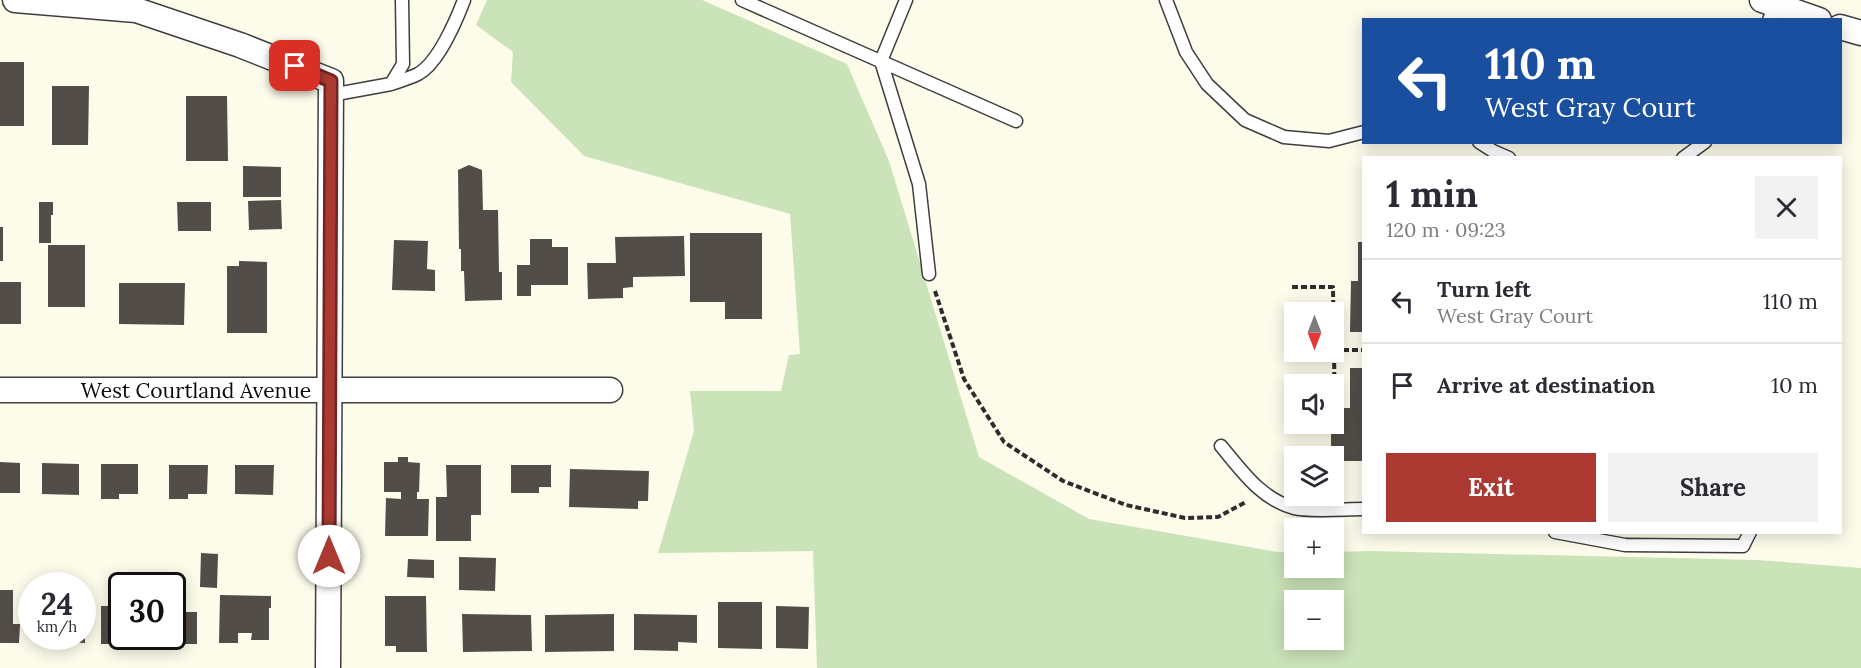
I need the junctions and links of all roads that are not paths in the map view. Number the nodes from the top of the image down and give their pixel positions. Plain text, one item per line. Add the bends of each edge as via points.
1 (15, 0) edge
2 (402, 0) edge
3 (464, 0) edge
4 (742, 0) edge
5 (906, 0) edge
6 (1166, 0) edge
7 (137, 5) edge
8 (1770, 6) edge
9 (1812, 18) edge
10 (1842, 28) edge
11 (1861, 33) edge
12 (881, 61) junction
13 (392, 84) junction
14 (331, 88) junction
15 (1016, 121) dead end
16 (1362, 133) edge
17 (1482, 144) edge
18 (1702, 144) edge
19 (1504, 156) edge
20 (1686, 156) edge
21 (929, 273) road end
22 (0, 390) edge
23 (331, 390) junction
24 (610, 390) dead end
25 (1221, 446) dead end
26 (1362, 509) edge
27 (1561, 534) edge
28 (1749, 534) edge
29 (328, 668) edge

1 - 7 street
2 - 13 lane via 403,64
3 - 13 lane via 456,23 420,74
4 - 12 lane
5 - 12 lane
6 - 16 lane via 1186,52 1207,84 1245,120 1284,137 1329,141
7 - 14 street via 240,45
8 - 9 street
10 - 11 street
12 - 15 lane
12 - 21 lane via 920,184
13 - 14 lane
14 - 23 street
17 - 19 lane
18 - 20 lane
22 - 23 street, West Courtland Avenue
23 - 24 street, West Courtland Avenue
23 - 29 street
25 - 26 lane via 1266,496 1295,509
27 - 28 lane via 1625,545 1743,546

